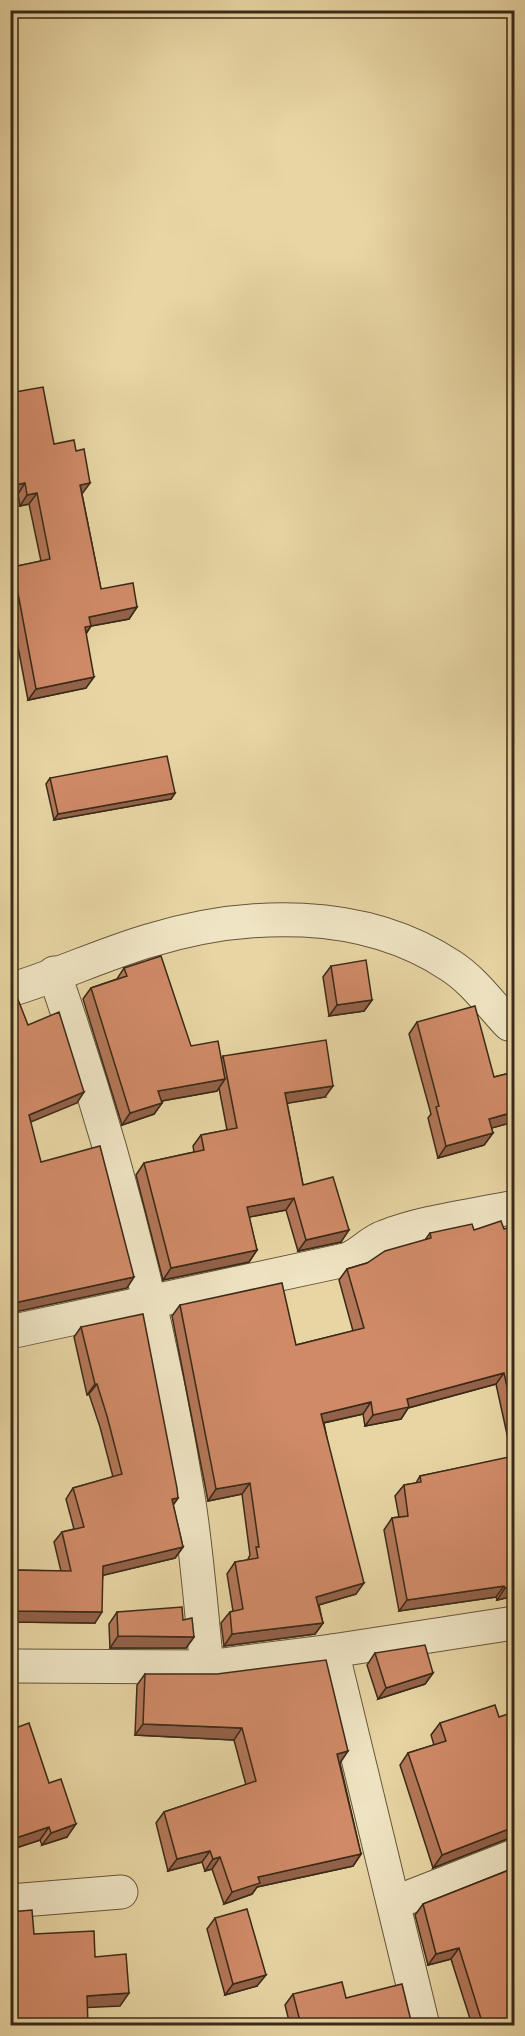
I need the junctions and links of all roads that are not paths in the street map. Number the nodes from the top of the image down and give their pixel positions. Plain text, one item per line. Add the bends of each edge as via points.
1 (54, 974) junction
2 (10, 990) edge
3 (513, 1030) edge
4 (514, 1207) edge
5 (148, 1301) junction
6 (10, 1332) edge
7 (514, 1623) edge
8 (332, 1652) junction
9 (10, 1666) edge
10 (207, 1667) junction
11 (514, 1856) edge
12 (121, 1893) dead end
13 (10, 1901) edge
14 (394, 1903) junction
15 (423, 2025) edge

1 - 2 street
1 - 3 street via 203,926 314,921 362,927 410,941 454,967
1 - 5 street via 125,1199
4 - 5 street via 391,1234 345,1260
5 - 6 street
5 - 10 street via 188,1495
7 - 8 street
8 - 10 street
8 - 14 street
9 - 10 street
11 - 14 street
12 - 13 street
14 - 15 street

